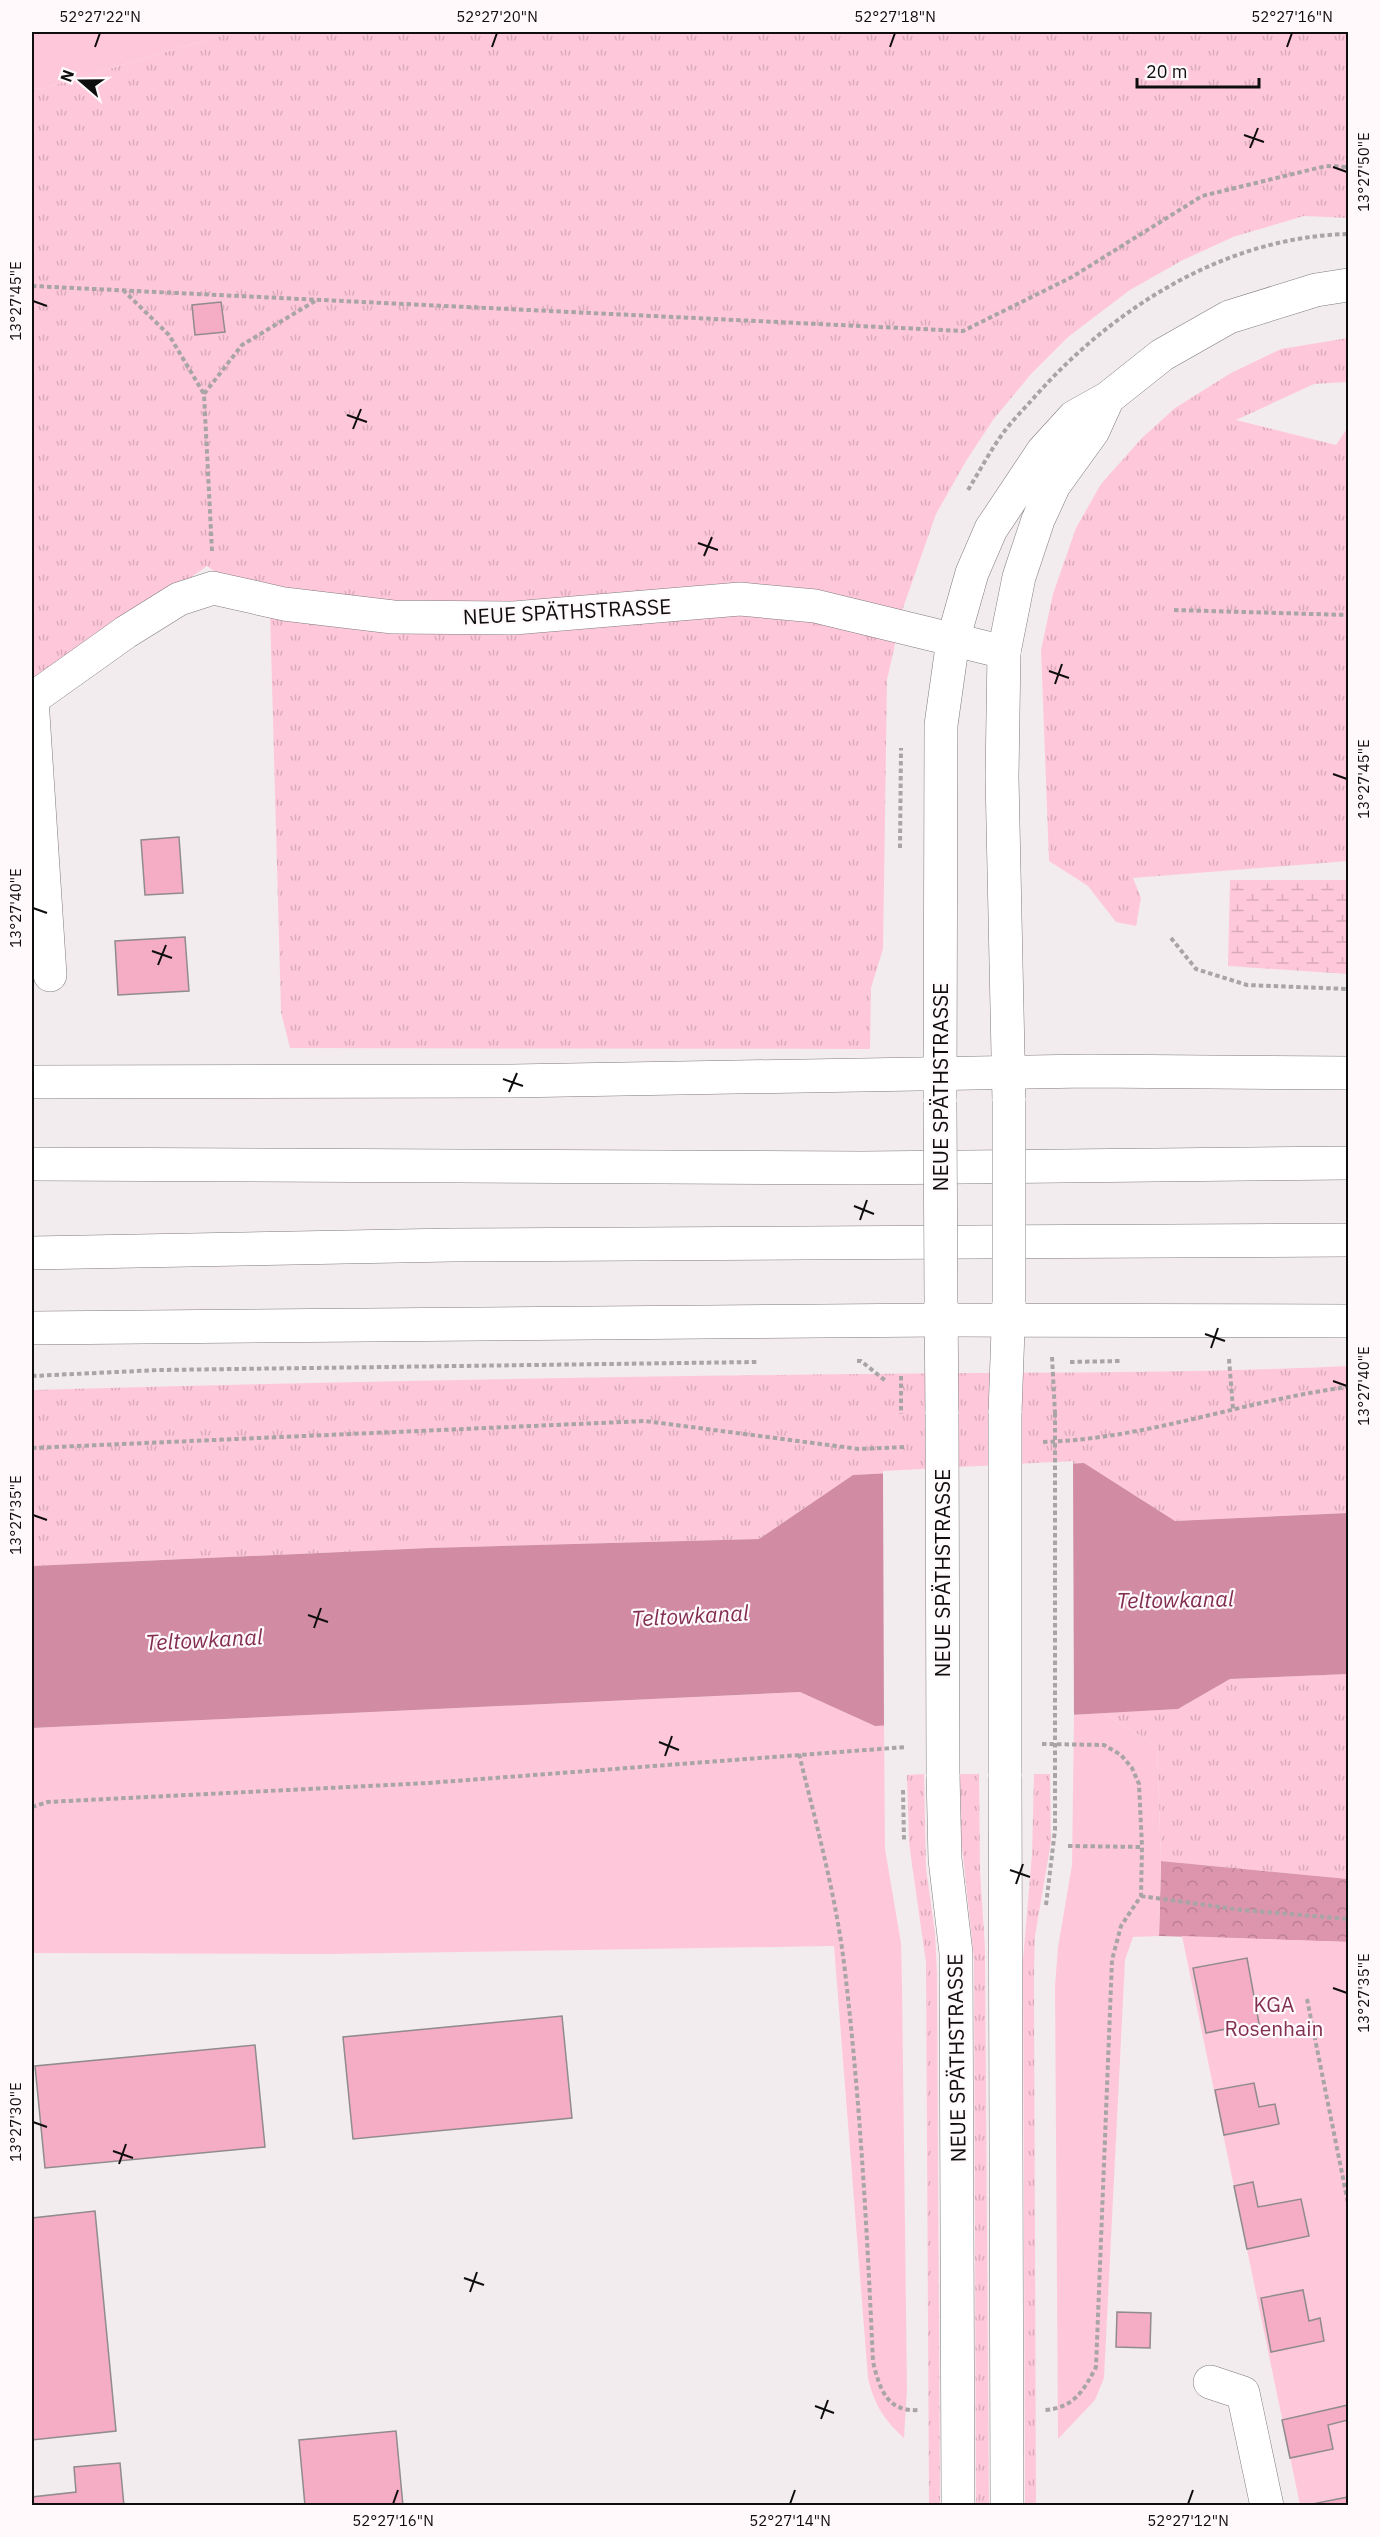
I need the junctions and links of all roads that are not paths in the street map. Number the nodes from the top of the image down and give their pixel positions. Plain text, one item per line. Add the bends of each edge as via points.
1 (1348, 285) edge
2 (1108, 398) junction
3 (953, 640) junction
4 (1004, 652) junction
5 (32, 699) edge
6 (50, 975) dead end
7 (1348, 1073) edge
8 (32, 1082) edge
9 (1009, 1087) junction
10 (940, 1088) junction
11 (1348, 1163) edge
12 (32, 1164) edge
13 (1348, 1240) edge
14 (32, 1253) edge
15 (941, 1311) junction
16 (1009, 1311) junction
17 (1348, 1321) edge
18 (32, 1328) edge
19 (1209, 2382) dead end
20 (958, 2505) edge
21 (1007, 2505) edge
22 (1267, 2505) edge

1 - 2 main road, NEUE SPÄTHSTRASSE via 1316,290 1229,317 1162,355
2 - 3 main road, NEUE SPÄTHSTRASSE via 1074,417 1019,484 991,529 972,573
2 - 4 main road, NEUE SPÄTHSTRASSE via 1093,431 1054,485 1038,520 1019,577
3 - 4 main road, NEUE SPÄTHSTRASSE
3 - 5 main road, NEUE SPÄTHSTRASSE via 815,606 740,599 514,618 393,617 284,604 213,588 180,599 126,632
3 - 10 main road, NEUE SPÄTHSTRASSE via 941,725
4 - 9 main road, NEUE SPÄTHSTRASSE via 1002,777
5 - 6 main road
7 - 9 main road via 1087,1071
8 - 10 main road via 512,1081
9 - 10 main road
9 - 16 main road, NEUE SPÄTHSTRASSE, bridge
10 - 15 main road, NEUE SPÄTHSTRASSE, bridge
11 - 12 main road via 873,1168
13 - 14 main road via 452,1245
15 - 16 main road
15 - 18 main road
15 - 20 main road, NEUE SPÄTHSTRASSE, bridge via 943,1774 945,1859 956,1953
16 - 17 main road
16 - 21 main road, NEUE SPÄTHSTRASSE, bridge via 1005,1413
19 - 22 main road via 1243,2393

